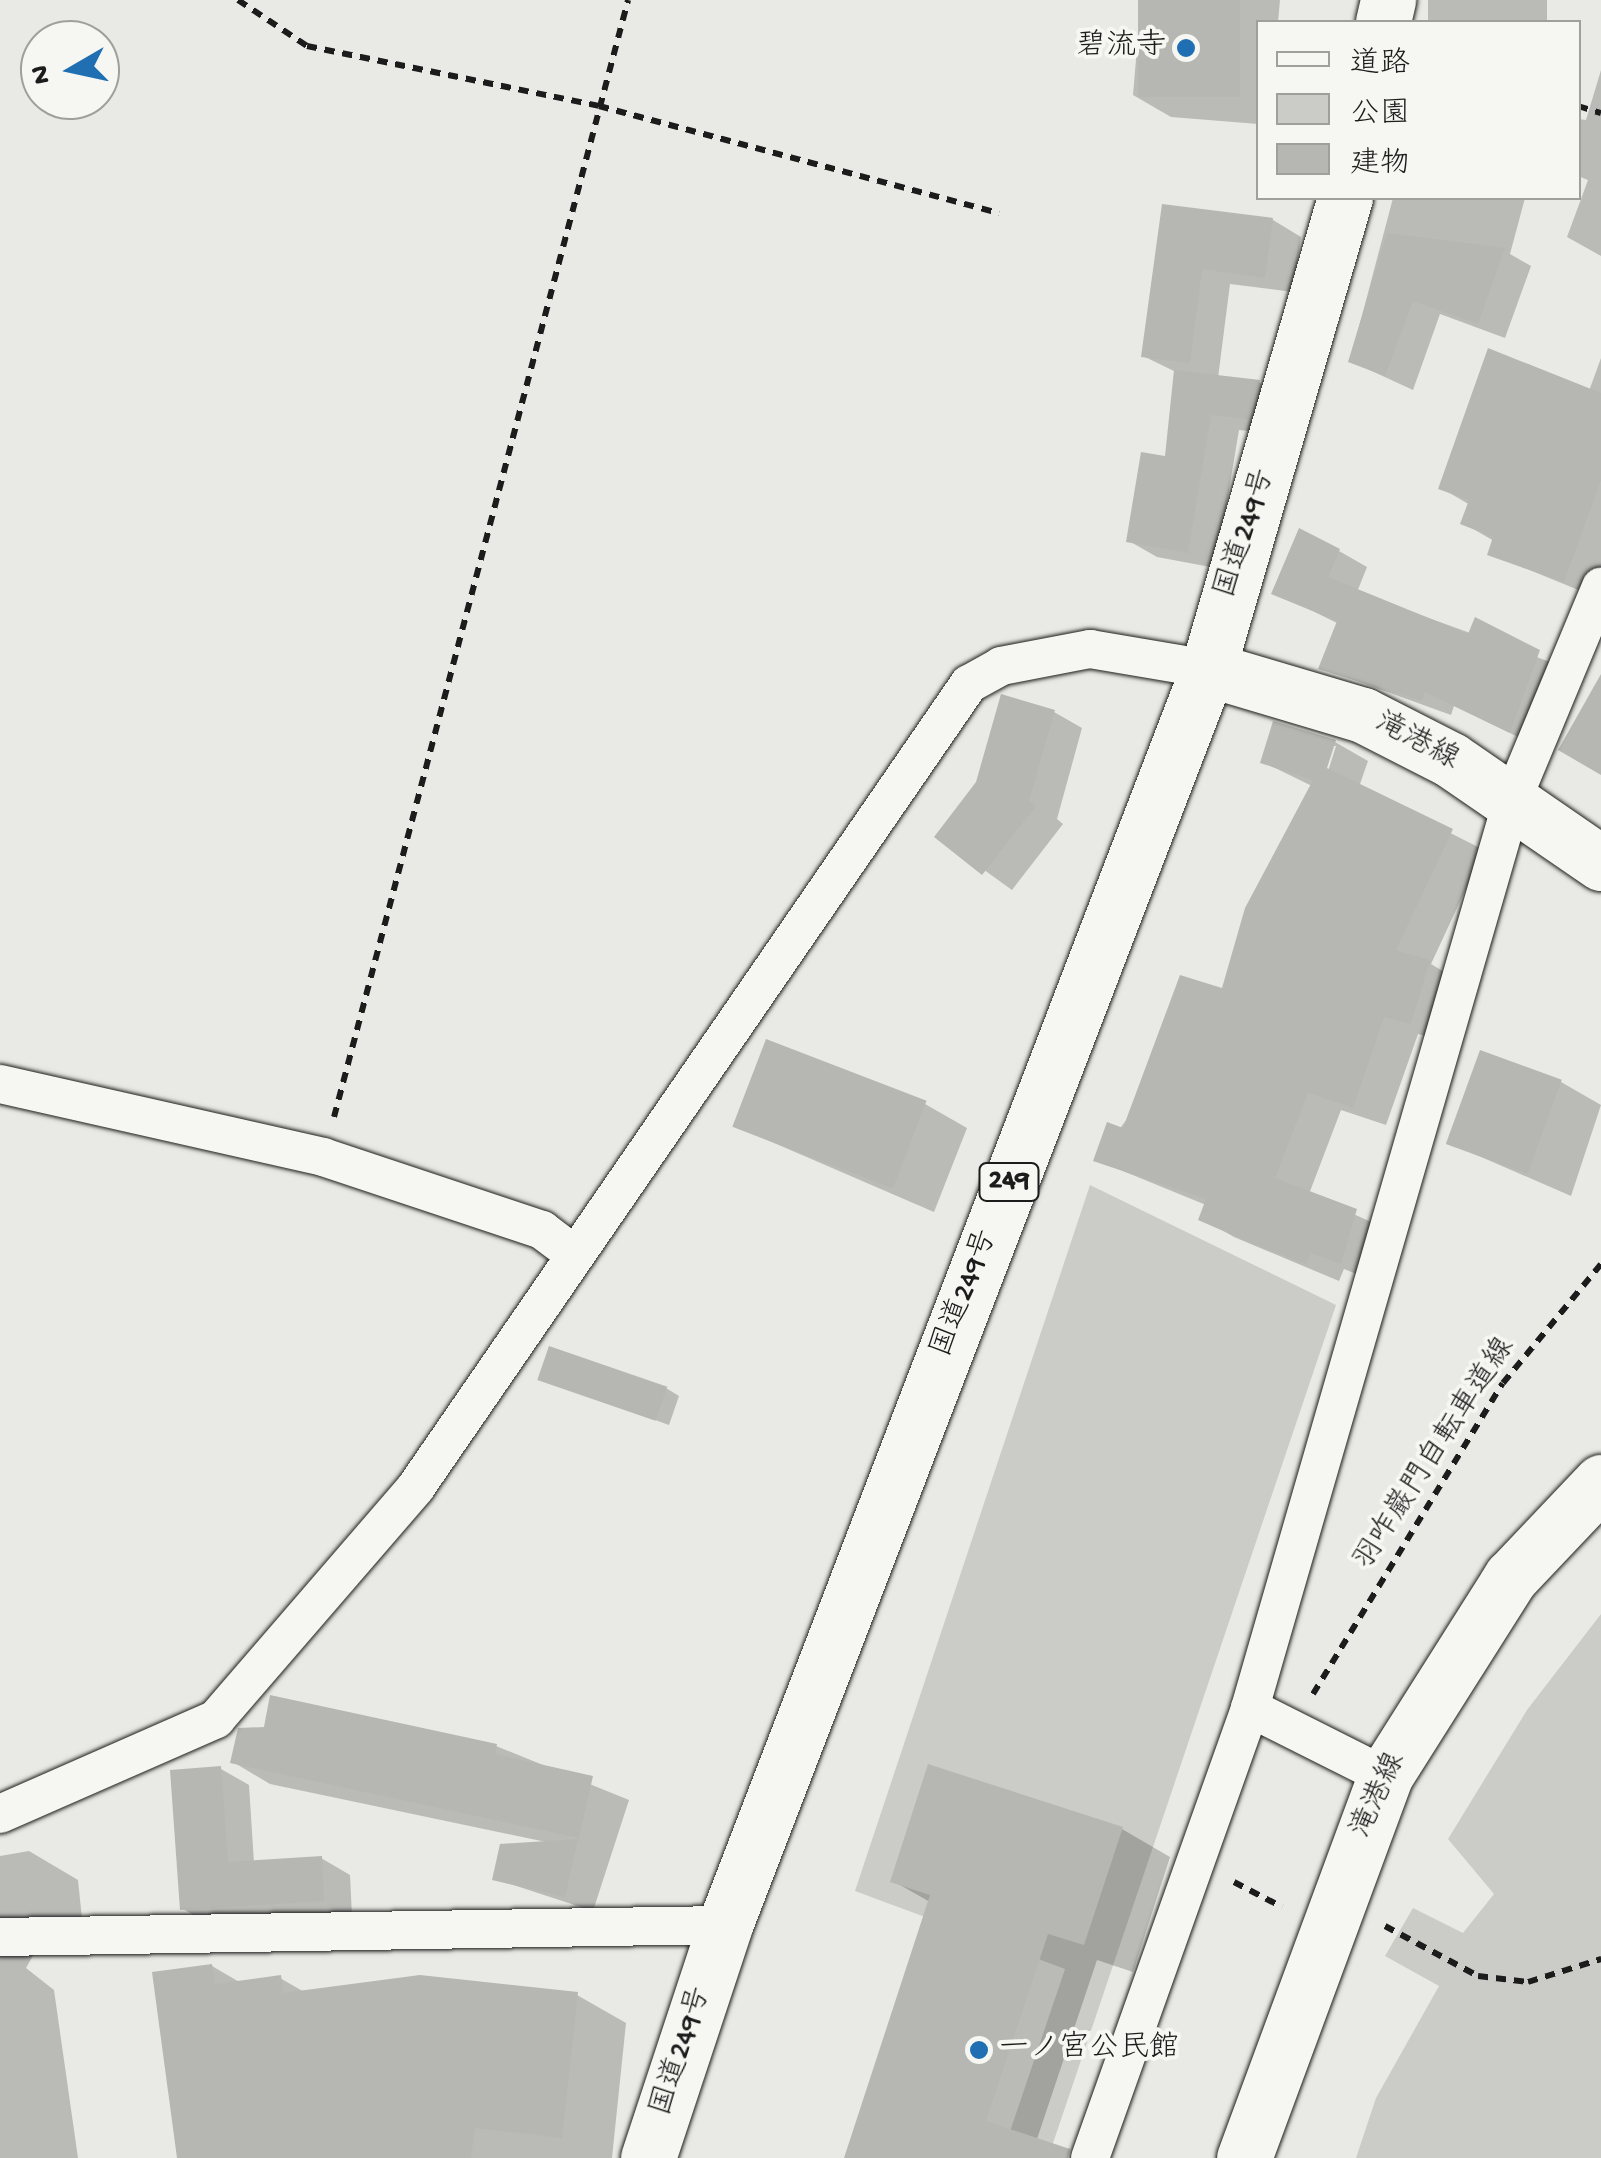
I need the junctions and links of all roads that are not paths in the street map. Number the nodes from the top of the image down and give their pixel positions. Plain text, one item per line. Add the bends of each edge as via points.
1 (1343, 200) edge
2 (1601, 588) edge
3 (1208, 668) junction
4 (1513, 798) junction
5 (1601, 863) edge
6 (0, 1084) edge
7 (574, 1254) junction
8 (1601, 1482) edge
9 (1250, 1708) junction
10 (1385, 1776) junction
11 (0, 1814) edge
12 (725, 1924) junction
13 (0, 1937) edge
14 (648, 2158) edge
15 (1090, 2158) edge
16 (1244, 2158) edge

1 - 3 main road, 国道249号 / 249
2 - 4 street
3 - 4 main road, 滝港線 via 1362,715
3 - 7 street via 1090,649 1002,666 969,684
3 - 12 main road, 国道249号 / 249
4 - 5 main road, 滝港線
4 - 9 street
6 - 7 street via 324,1157 542,1230
7 - 11 street via 416,1487 216,1719
8 - 10 main road, 滝港線 via 1511,1577
9 - 10 street
9 - 15 street
10 - 16 main road, 滝港線
12 - 13 street
12 - 14 main road, 国道249号 / 249

